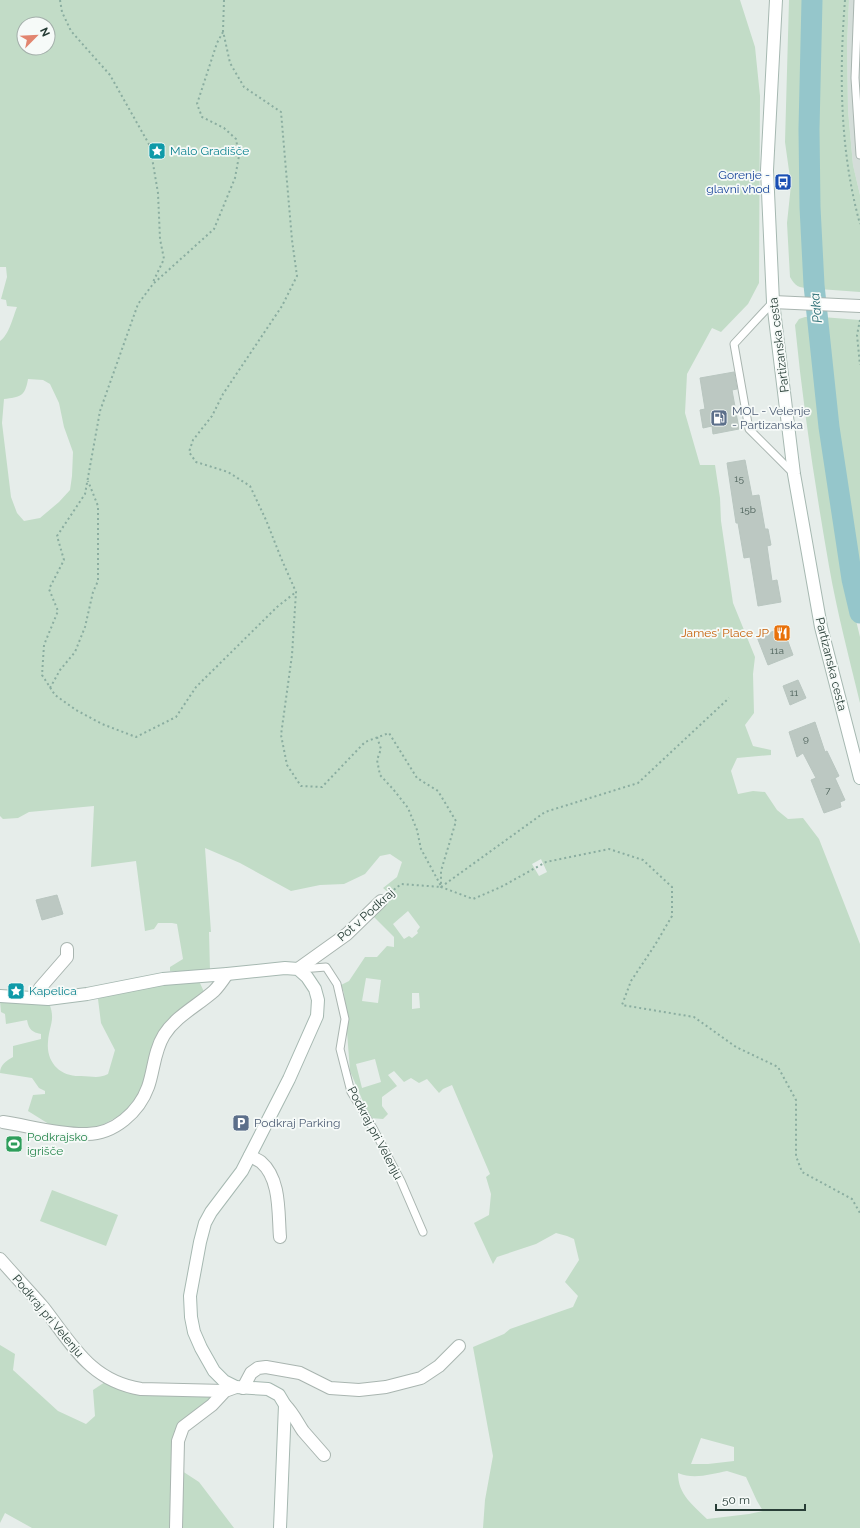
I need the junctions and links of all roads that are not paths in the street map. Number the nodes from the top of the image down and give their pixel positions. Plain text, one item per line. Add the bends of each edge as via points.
1 (776, 0) edge
2 (858, 0) edge
3 (860, 155) edge
4 (773, 302) junction
5 (860, 306) edge
6 (794, 474) junction
7 (860, 778) edge
8 (381, 901) road end
9 (67, 949) dead end
10 (298, 969) junction
11 (227, 974) junction
12 (0, 996) edge
13 (36, 998) junction
14 (3, 1122) dead end
15 (250, 1156) junction
16 (424, 1232) dead end
17 (280, 1237) dead end
18 (0, 1259) edge
19 (459, 1346) dead end
20 (235, 1389) junction
21 (285, 1405) junction
22 (324, 1455) dead end
23 (176, 1528) edge
24 (280, 1528) edge

1 - 4 street, Partizanska cesta via 767,170
2 - 3 lane via 855,78
4 - 5 street
4 - 6 street, Partizanska cesta
4 - 6 lane via 734,344 749,429
6 - 7 street, Partizanska cesta via 821,627
8 - 10 street, Pot v Podkraj via 347,934
9 - 13 street via 67,957 40,988
10 - 11 street, Podkraj pri Velenju
10 - 15 street, Podkraj pri Velenju via 315,989 318,1000 317,1016
10 - 16 lane, Podkraj pri Velenju via 326,967 337,984 345,1019 340,1049 351,1092 401,1181
11 - 13 street, Podkraj pri Velenju via 163,979 87,994
11 - 14 street via 215,990 177,1019 164,1035 156,1053 148,1087 142,1099 123,1122 109,1129 88,1134 71,1134
12 - 13 street, Podkraj pri Velenju
15 - 17 street via 262,1163 270,1173 275,1188
15 - 20 street, Podkraj pri Velenju via 205,1222 190,1296 194,1332 201,1348 214,1371
18 - 20 street, Podkraj pri Velenju via 81,1357 109,1378 141,1389
19 - 20 street via 439,1366 421,1378 386,1387 359,1390 330,1388 300,1373 266,1366 251,1373
20 - 21 street, Podkraj pri Velenju via 268,1389 279,1395
20 - 23 street via 183,1427 178,1441
21 - 22 street, Podkraj pri Velenju
21 - 24 street

